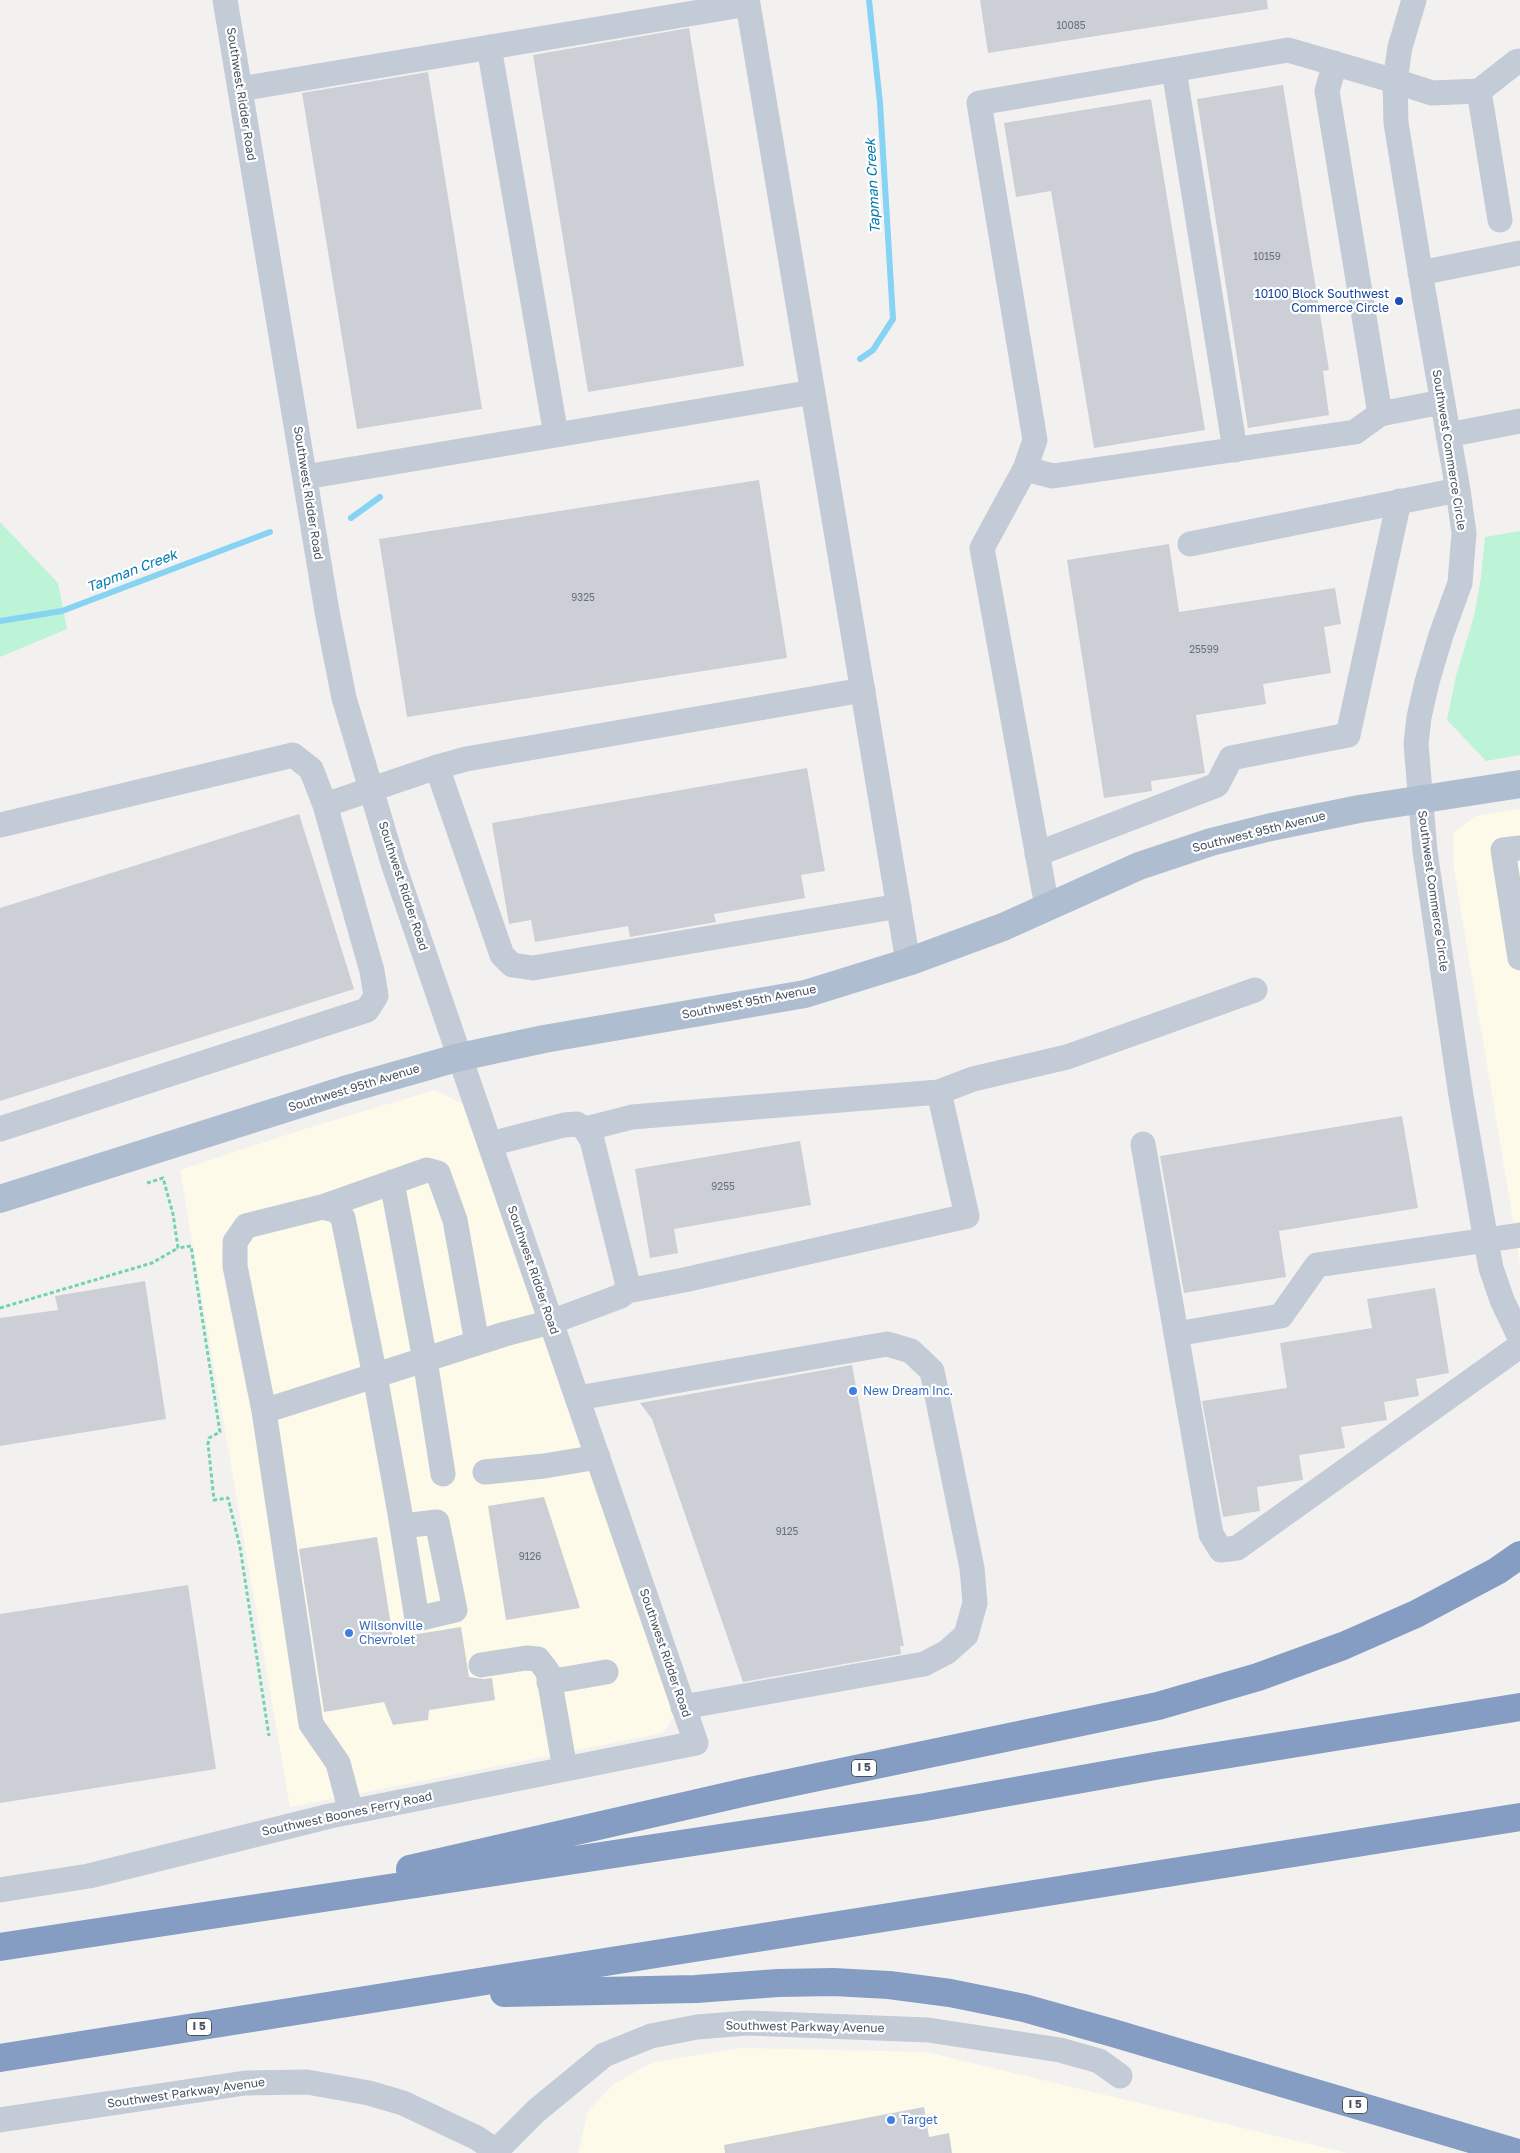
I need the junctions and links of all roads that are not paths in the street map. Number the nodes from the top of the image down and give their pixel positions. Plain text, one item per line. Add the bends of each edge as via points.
1 (226, 0) edge
2 (1414, 0) edge
3 (489, 47) junction
4 (1520, 61) edge
5 (1335, 63) junction
6 (1174, 70) junction
7 (1395, 80) junction
8 (240, 89) junction
9 (1479, 92) junction
10 (1500, 220) dead end
11 (1520, 254) edge
12 (1420, 273) junction
13 (813, 392) junction
14 (1442, 402) junction
15 (1380, 414) junction
16 (1520, 421) edge
17 (556, 435) junction
18 (1448, 435) junction
19 (1235, 450) junction
20 (1025, 469) junction
21 (305, 477) junction
22 (1458, 490) junction
23 (1399, 502) junction
24 (1190, 544) dead end
25 (863, 690) junction
26 (437, 767) junction
27 (1520, 784) edge
28 (372, 790) junction
29 (1421, 798) junction
30 (325, 805) junction
31 (0, 825) edge
32 (1520, 848) edge
33 (1037, 854) junction
34 (899, 906) junction
35 (1047, 907) junction
36 (1520, 958) edge
37 (908, 962) junction
38 (1255, 990) dead end
39 (460, 1057) junction
40 (939, 1092) junction
41 (0, 1129) edge
42 (585, 1129) junction
43 (490, 1144) junction
44 (1143, 1144) dead end
45 (392, 1182) junction
46 (0, 1199) edge
47 (322, 1207) junction
48 (1520, 1235) edge
49 (1486, 1241) junction
50 (627, 1291) junction
51 (551, 1322) junction
52 (1176, 1334) junction
53 (1520, 1338) edge
54 (477, 1343) junction
55 (1520, 1346) edge
56 (425, 1360) junction
57 (374, 1376) junction
58 (578, 1398) junction
59 (264, 1411) junction
60 (598, 1457) junction
61 (485, 1472) dead end
62 (443, 1474) dead end
63 (402, 1526) dead end
64 (1520, 1555) edge
65 (481, 1665) dead end
66 (606, 1672) dead end
67 (549, 1682) junction
68 (683, 1706) junction
69 (1520, 1707) edge
70 (696, 1743) joint
71 (565, 1769) junction
72 (351, 1812) junction
73 (1520, 1816) edge
74 (0, 1890) edge
75 (186, 1920) junction
76 (0, 1947) edge
77 (398, 1996) junction
78 (0, 2058) edge
79 (1120, 2076) dead end
80 (0, 2120) edge
81 (498, 2152) edge
82 (1518, 2153) edge

1 - 8 street, Southwest Ridder Road
2 - 7 street, Southwest Commerce Circle via 1400,47
3 - 8 street
3 - 13 street via 748,4
3 - 17 street
4 - 9 street
5 - 6 street via 1288,50
5 - 7 street
5 - 15 street via 1327,90
6 - 19 street
6 - 20 street via 979,103 1035,440
7 - 9 street via 1432,93
7 - 12 street, Southwest Commerce Circle via 1396,123
8 - 21 street, Southwest Ridder Road
9 - 10 street
11 - 12 street
12 - 14 street, Southwest Commerce Circle
13 - 17 street
13 - 25 street
14 - 15 street
14 - 18 street, Southwest Commerce Circle
15 - 19 street via 1356,432
16 - 18 street
17 - 21 street
18 - 22 street, Southwest Commerce Circle
19 - 20 street via 1053,476
20 - 33 street via 982,548
21 - 28 street, Southwest Ridder Road via 339,675
22 - 23 street
22 - 29 street, Southwest Commerce Circle via 1464,533 1460,583 1441,635 1419,716 1416,744
23 - 24 street
23 - 33 street via 1348,735 1232,758 1217,785
25 - 26 street via 466,759
25 - 34 street
26 - 28 street
26 - 34 street via 502,955 512,966 533,968
27 - 29 main road, Southwest 95th Avenue
28 - 30 street
28 - 39 street, Southwest Ridder Road
29 - 35 main road, Southwest 95th Avenue via 1211,842 1138,866
29 - 49 street, Southwest Commerce Circle via 1425,852
30 - 31 street via 311,769 293,755
30 - 41 street via 372,971 376,996 367,1010
32 - 36 street via 1503,850
33 - 35 street
34 - 37 street
35 - 37 main road, Southwest 95th Avenue
37 - 39 main road, Southwest 95th Avenue via 805,994 544,1039
38 - 40 street via 1067,1057 973,1079
39 - 43 street, Southwest Ridder Road
39 - 46 main road, Southwest 95th Avenue via 344,1090
40 - 42 street via 632,1117
40 - 50 street via 967,1216
42 - 43 street via 578,1124 564,1125
42 - 50 street via 592,1140
43 - 51 street, Southwest Ridder Road
44 - 52 street
45 - 47 street
45 - 54 street via 427,1170 438,1173 455,1220
45 - 56 street
47 - 57 street via 336,1210 343,1218
47 - 59 street via 246,1226 235,1242 235,1266
48 - 49 street
49 - 52 street via 1317,1265 1281,1316
49 - 53 street, Southwest Commerce Circle via 1502,1300
50 - 51 street
51 - 54 street
51 - 58 street, Southwest Ridder Road
52 - 55 street via 1211,1534 1221,1550 1237,1548
54 - 56 street
56 - 57 street
56 - 62 street
57 - 59 street
57 - 63 street
58 - 60 street, Southwest Ridder Road
58 - 68 street via 887,1344 911,1351 932,1372 972,1568 975,1603 966,1635 948,1652 924,1664
59 - 72 street via 311,1724 338,1763
60 - 61 street
60 - 68 street, Southwest Ridder Road
64 - 75 highway, I 5 via 1497,1571 1416,1614 1344,1646 1258,1678 1158,1706 737,1794
65 - 67 street via 538,1659 548,1672
66 - 67 street
67 - 71 street
68 - 70 street, Southwest Ridder Road
69 - 75 highway, I 5 via 925,1807
70 - 71 street, Southwest Boones Ferry Road
71 - 72 street, Southwest Boones Ferry Road
72 - 74 street, Southwest Boones Ferry Road via 134,1866
73 - 77 highway, I 5
75 - 76 highway, I 5
77 - 78 highway, I 5
77 - 82 highway, I 5 via 696,1988 778,1982 890,1985 950,1993 1024,2008 1113,2033
79 - 81 street, Southwest Parkway Avenue via 1099,2061 1060,2050 928,2030 748,2023 696,2027 651,2036 604,2055 536,2111
80 - 81 street, Southwest Parkway Avenue via 236,2084 307,2082 350,2088 403,2104 449,2124

